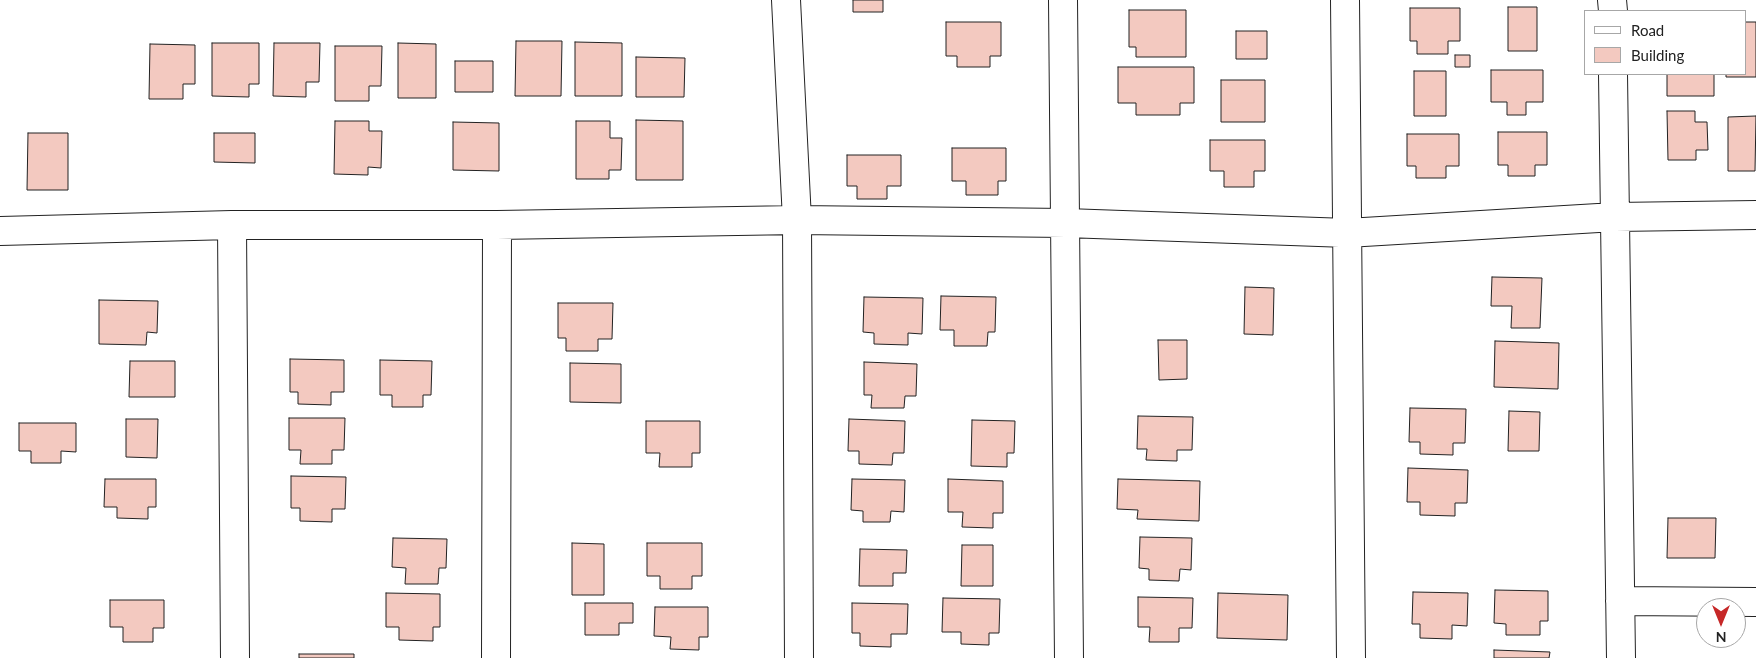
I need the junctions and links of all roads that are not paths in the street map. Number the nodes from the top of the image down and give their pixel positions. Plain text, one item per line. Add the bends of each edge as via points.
1 (786, 0) edge
2 (1063, 0) edge
3 (1345, 0) edge
4 (1613, 75) edge
5 (1756, 215) edge
6 (1615, 217) junction
7 (797, 220) junction
8 (1066, 223) junction
9 (232, 226) junction
10 (497, 226) junction
11 (0, 231) edge
12 (1347, 233) junction
13 (1620, 601) junction
14 (1756, 602) edge
15 (234, 658) edge
16 (496, 658) edge
17 (799, 658) edge
18 (1069, 658) edge
19 (1351, 658) edge
20 (1621, 658) edge

1 - 7 street
2 - 8 street
3 - 12 street
4 - 6 street
5 - 6 street
6 - 12 street
6 - 13 street
7 - 8 street
7 - 10 street
7 - 17 street
8 - 12 street
8 - 18 street
9 - 10 street
9 - 11 street
9 - 15 street
10 - 16 street
12 - 19 street
13 - 14 street
13 - 20 street

